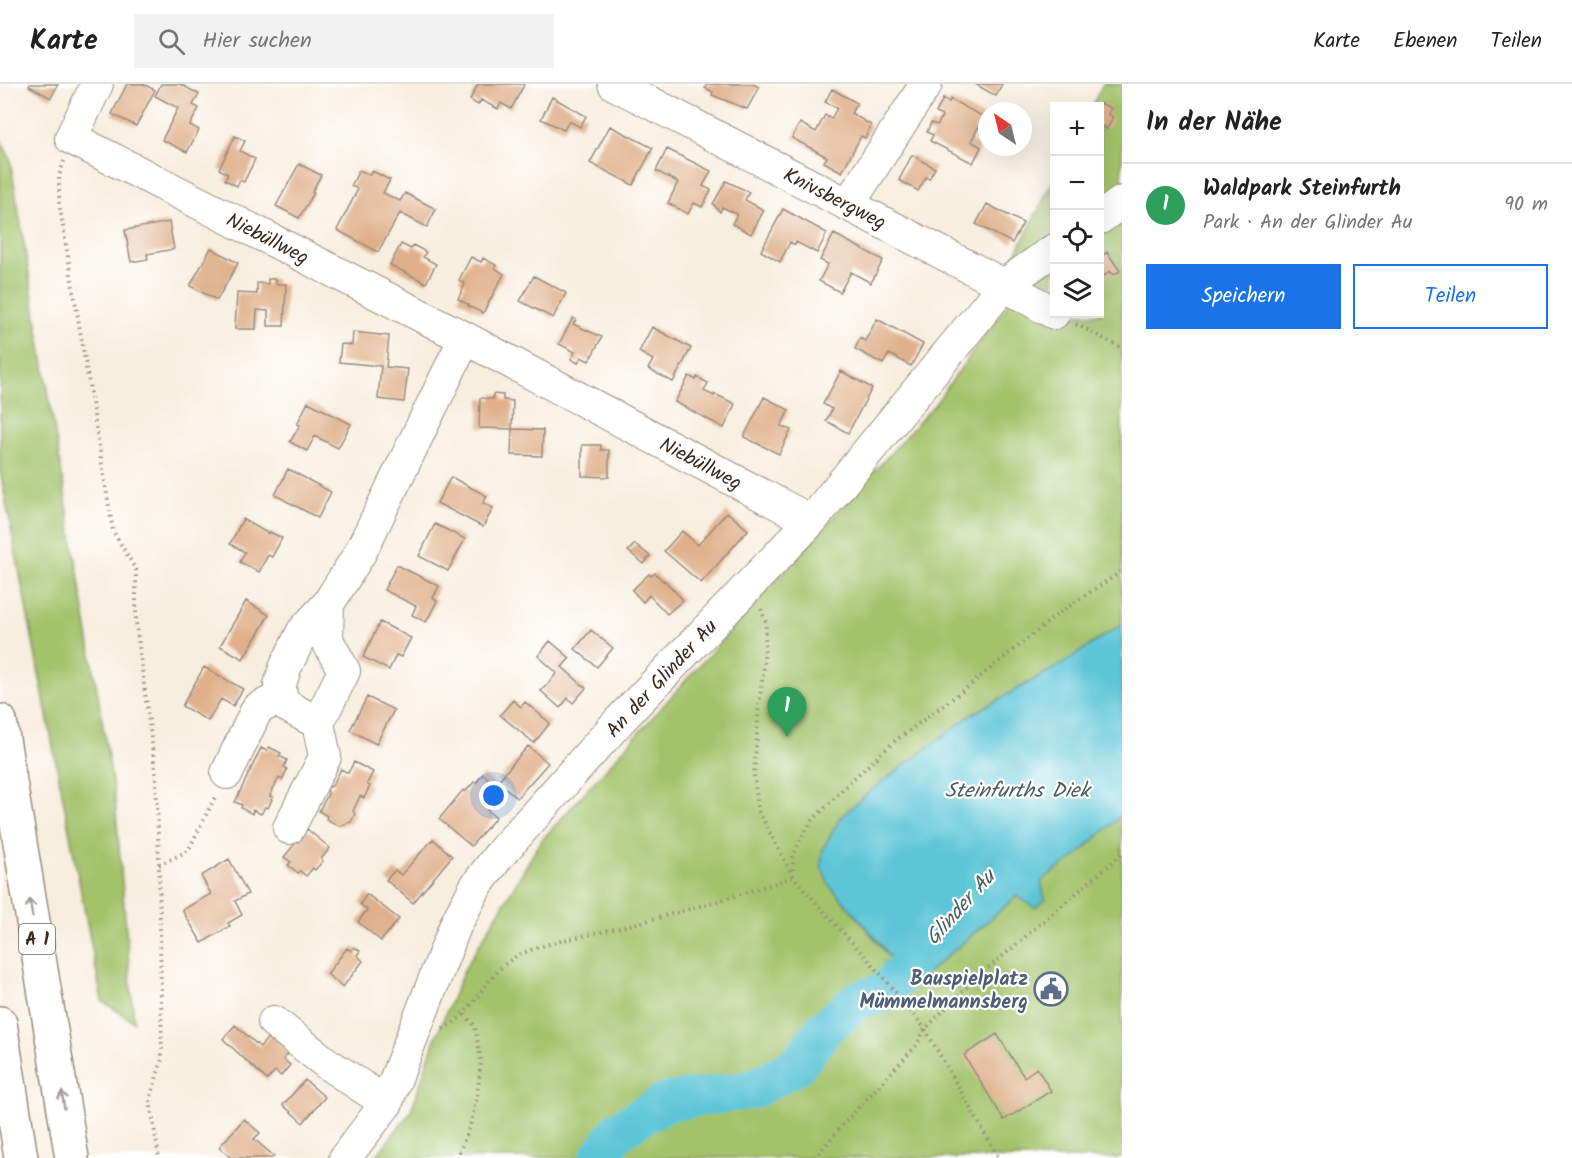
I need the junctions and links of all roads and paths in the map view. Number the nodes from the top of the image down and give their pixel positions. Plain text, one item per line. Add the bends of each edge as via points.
1 (98, 84) edge
2 (614, 84) edge
3 (926, 84) edge
4 (71, 138) junction
5 (1122, 202) edge
6 (848, 206) junction
7 (1104, 215) edge
8 (1050, 253) edge
9 (1004, 285) junction
10 (1050, 310) edge
11 (1064, 318) edge
12 (465, 338) junction
13 (1122, 348) edge
14 (811, 521) junction
15 (1122, 571) edge
16 (751, 583) junction
17 (328, 604) junction
18 (281, 697) junction
19 (0, 721) edge
20 (318, 723) junction
21 (227, 773) joint
22 (289, 828) dead end
23 (1122, 854) edge
24 (159, 866) junction
25 (793, 877) junction
26 (464, 1014) junction
27 (274, 1022) dead end
28 (0, 1023) edge
29 (925, 1029) junction
30 (413, 1036) junction
31 (387, 1103) junction
32 (21, 1158) edge
33 (72, 1158) edge
34 (159, 1158) edge
35 (345, 1158) edge
36 (457, 1158) edge
37 (815, 1158) edge
38 (999, 1158) edge

1 - 4 street
2 - 6 street, Knivsbergweg
3 - 6 street
4 - 12 street, Niebüllweg
4 - 24 path via 59,176 59,202 113,531 136,570 136,623 156,776
5 - 7 street
6 - 9 street, Knivsbergweg
8 - 9 street, An der Glinder Au
9 - 10 street, Knivsbergweg
9 - 14 street, An der Glinder Au
11 - 13 path
12 - 14 street, Niebüllweg
12 - 17 street via 360,553
14 - 16 street, An der Glinder Au
15 - 25 path via 1063,610 895,741 852,780 812,821 799,842
16 - 25 path via 766,622 754,774 758,810
16 - 30 street, An der Glinder Au via 620,720 476,886 456,924
17 - 18 street via 303,631 285,668
17 - 20 street via 327,640 344,671
18 - 20 street via 285,705
18 - 21 street via 257,710
33 -> 19 highway, A 1
20 - 22 street via 326,758
21 - 24 path via 188,851
23 - 29 path via 970,984
24 - 34 path via 162,1059 150,1100
25 - 26 path via 522,953 510,960
25 - 29 path
26 - 30 path via 435,1033
26 - 36 path via 475,1026 481,1061 477,1097
27 - 31 street via 326,1063
28 - 32 highway
29 - 37 path via 916,1046
29 - 38 path
30 - 31 street, An der Glinder Au
31 - 35 street, An der Glinder Au

